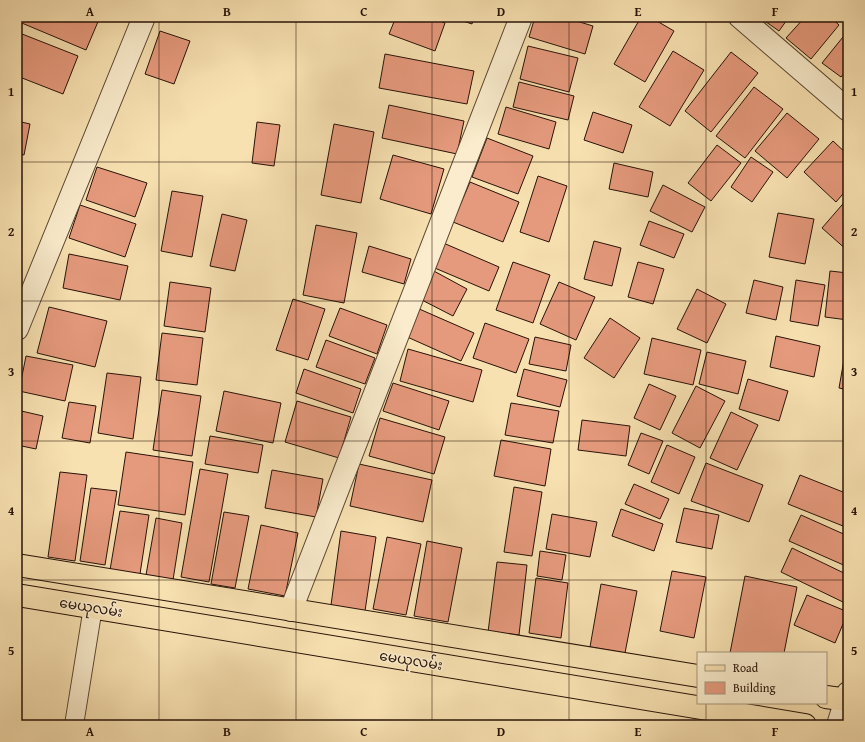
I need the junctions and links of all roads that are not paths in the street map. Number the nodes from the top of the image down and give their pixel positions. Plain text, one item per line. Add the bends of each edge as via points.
1 (144, 17) edge
2 (521, 17) edge
3 (740, 17) edge
4 (848, 110) edge
5 (17, 329) edge
6 (17, 565) edge
7 (17, 595) edge
8 (93, 607) junction
9 (291, 610) junction
10 (697, 676) edge
11 (842, 697) edge
12 (74, 725) edge
13 (805, 725) edge
14 (838, 725) edge

1 - 5 street
2 - 9 street
3 - 4 street
6 - 9 main road, မေယုလမ်း
7 - 8 main road, မေယုလမ်း
8 - 12 lane
8 - 13 main road, မေယုလမ်း
9 - 10 main road, မေယုလမ်း
11 - 14 street

